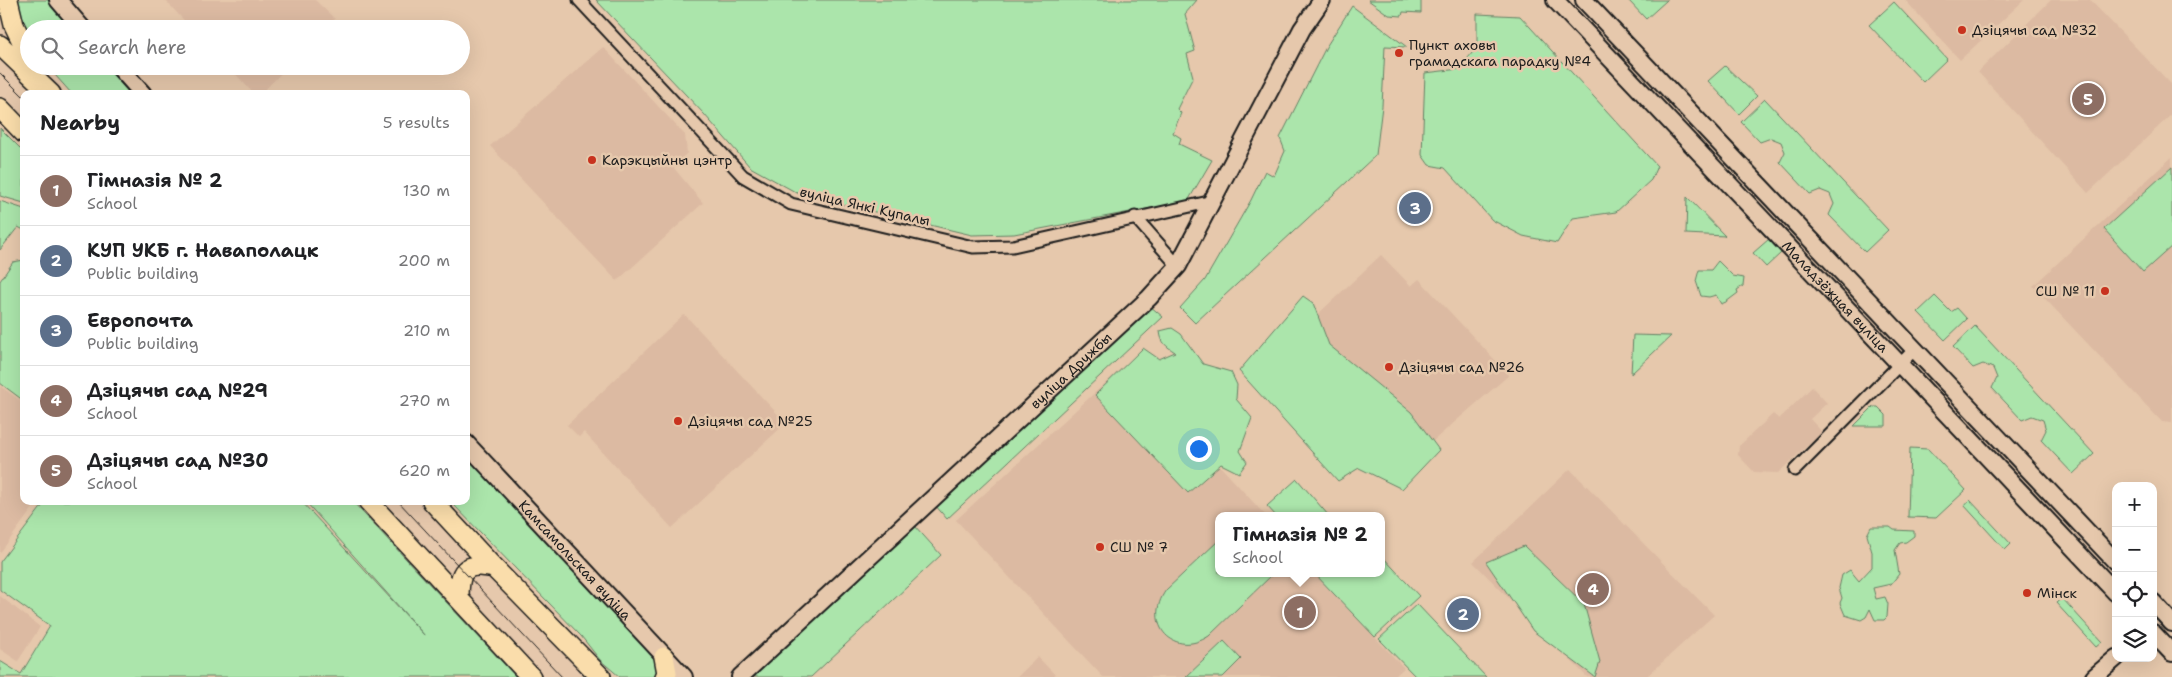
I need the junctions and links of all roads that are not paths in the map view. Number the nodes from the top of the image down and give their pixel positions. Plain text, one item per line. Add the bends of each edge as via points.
1 (8, 0) edge
2 (58, 0) edge
3 (579, 0) edge
4 (1322, 0) edge
5 (1555, 0) edge
6 (1584, 0) edge
7 (75, 20) edge
8 (20, 37) edge
9 (0, 45) edge
10 (20, 64) edge
11 (32, 75) edge
12 (39, 75) edge
13 (126, 75) edge
14 (48, 90) edge
15 (139, 90) edge
16 (0, 108) edge
17 (20, 130) edge
18 (1213, 201) junction
19 (1135, 217) junction
20 (1178, 266) junction
21 (1915, 348) junction
22 (1898, 365) junction
23 (470, 447) edge
24 (1795, 470) dead end
25 (372, 505) edge
26 (436, 505) edge
27 (2112, 558) edge
28 (494, 568) junction
29 (2112, 589) edge
30 (459, 599) junction
31 (2157, 637) edge
32 (2172, 653) edge
33 (664, 657) junction
34 (2112, 661) edge
35 (531, 677) edge
36 (601, 677) edge
37 (665, 677) edge
38 (684, 677) edge
39 (740, 677) edge
40 (2094, 677) edge

1 - 8 main road
2 - 7 main road
3 - 19 street, вуліца Янкі Купалы via 743,176 791,204 973,247 1013,246
4 - 18 main road, вуліца Дружбы via 1302,29
5 - 22 main road, Маладзёжная вуліца
6 - 21 main road, Маладзёжная вуліца
9 - 10 main road
11 - 14 main road
12 - 14 main road
13 - 15 main road
16 - 17 main road
18 - 19 street, вуліца Янкі Купалы
18 - 20 main road, вуліца Дружбы
19 - 20 street
20 - 39 main road, вуліца Дружбы via 1149,298
21 - 22 street
21 - 27 main road, Маладзёжная вуліца
22 - 24 street
22 - 29 main road, Маладзёжная вуліца
23 - 33 main road, Камсамольская вуліца
25 - 30 main road
26 - 28 main road
28 - 30 main road via 477,564 464,571 459,582
28 - 36 main road
30 - 35 main road
31 - 32 main road
33 - 37 main road
33 - 38 main road, Камсамольская вуліца
34 - 40 main road

